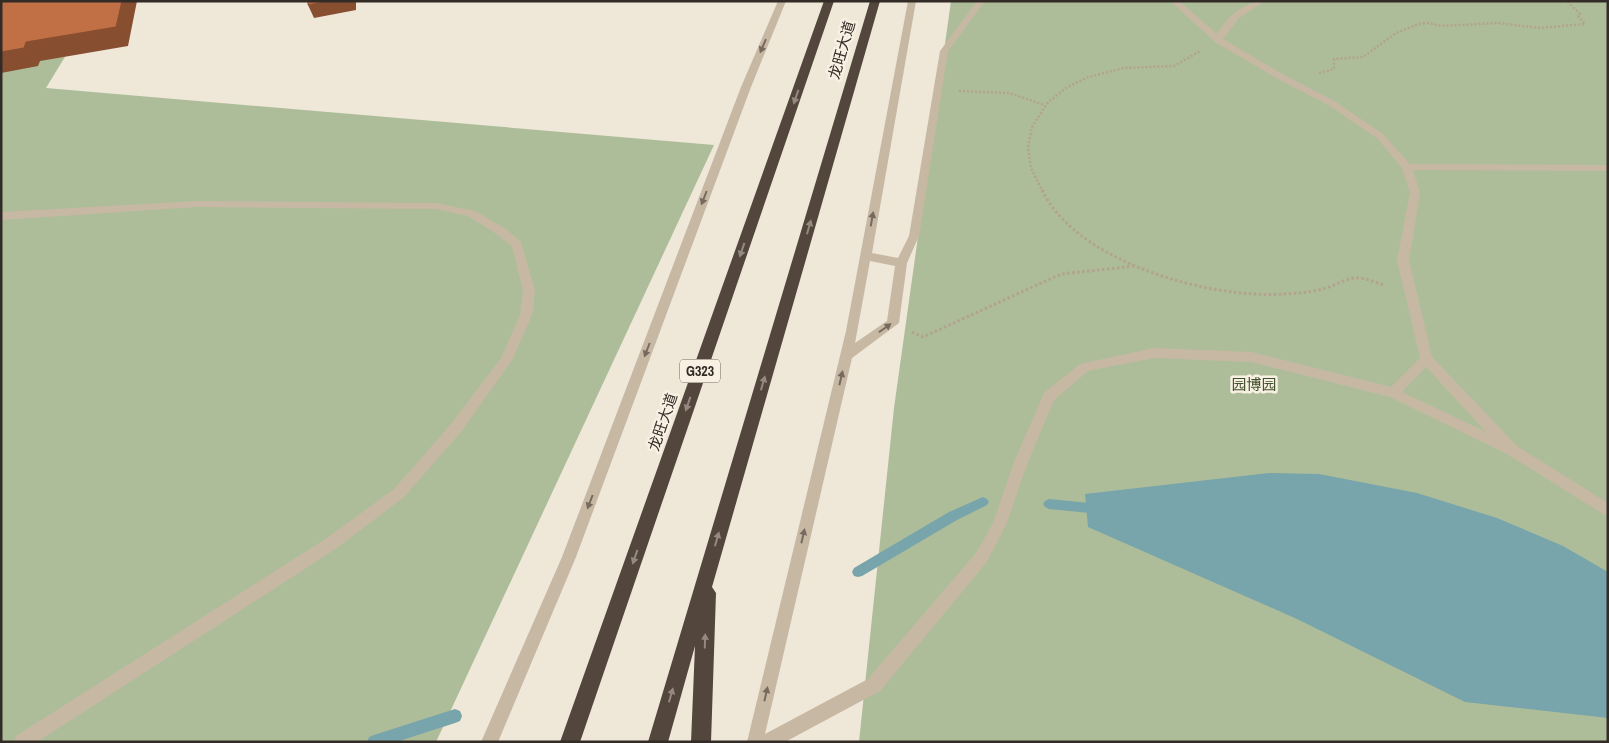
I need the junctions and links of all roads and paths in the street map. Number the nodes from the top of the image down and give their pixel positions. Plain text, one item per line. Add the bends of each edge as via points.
1 (782, 1) edge
2 (829, 1) edge
3 (875, 1) edge
4 (912, 1) edge
5 (981, 1) edge
6 (1174, 1) edge
7 (1261, 1) edge
8 (1567, 1) edge
9 (1218, 40) junction
10 (1281, 78) junction
11 (936, 90) junction
12 (1044, 105) junction
13 (1407, 167) junction
14 (1608, 168) edge
15 (1, 216) edge
16 (865, 256) junction
17 (901, 263) junction
18 (1136, 266) junction
19 (1410, 290) junction
20 (893, 323) junction
21 (846, 356) junction
22 (1426, 360) junction
23 (1393, 393) junction
24 (1512, 450) junction
25 (1608, 510) edge
26 (708, 570) junction
27 (22, 742) edge
28 (489, 742) edge
29 (570, 742) edge
30 (658, 742) edge
31 (701, 742) edge
32 (754, 742) edge
33 (768, 742) edge

1 -> 28 street via 746,87 568,557
2 -> 29 highway, 龙旺大道 / G323
26 -> 3 highway, 龙旺大道
16 -> 4 street
5 - 11 street via 944,51
6 - 9 street
7 - 9 street via 1233,16
8 - 10 path via 1578,11 1584,24 1540,28 1498,24 1419,24 1396,32 1363,56 1334,59 1332,70 1324,73 1292,70
9 - 10 street
9 - 12 path via 1175,66 1129,68 1088,77 1071,84
10 - 13 street via 1333,104 1380,136
11 - 12 path via 1008,93
11 - 17 street via 914,236
12 - 18 path via 1032,124 1027,146 1034,179 1062,217 1107,251
13 - 14 street
13 - 19 street via 1415,193 1403,260
15 - 27 street via 197,204 436,206 471,214 517,245 529,291 526,315 506,360 456,428 399,493 332,543
16 - 17 street
16 - 21 street
17 - 20 street
18 - 19 path via 1176,280 1236,293 1301,293 1355,278
18 - 20 path via 1061,274 923,337
19 - 22 street
21 -> 20 street
32 -> 21 street
22 - 23 street
22 - 24 street
23 - 24 street
23 - 33 street via 1251,358 1154,353 1084,368 1049,396 999,525 981,558 874,685
24 - 25 street
30 -> 26 highway, 龙旺大道
31 -> 26 highway

